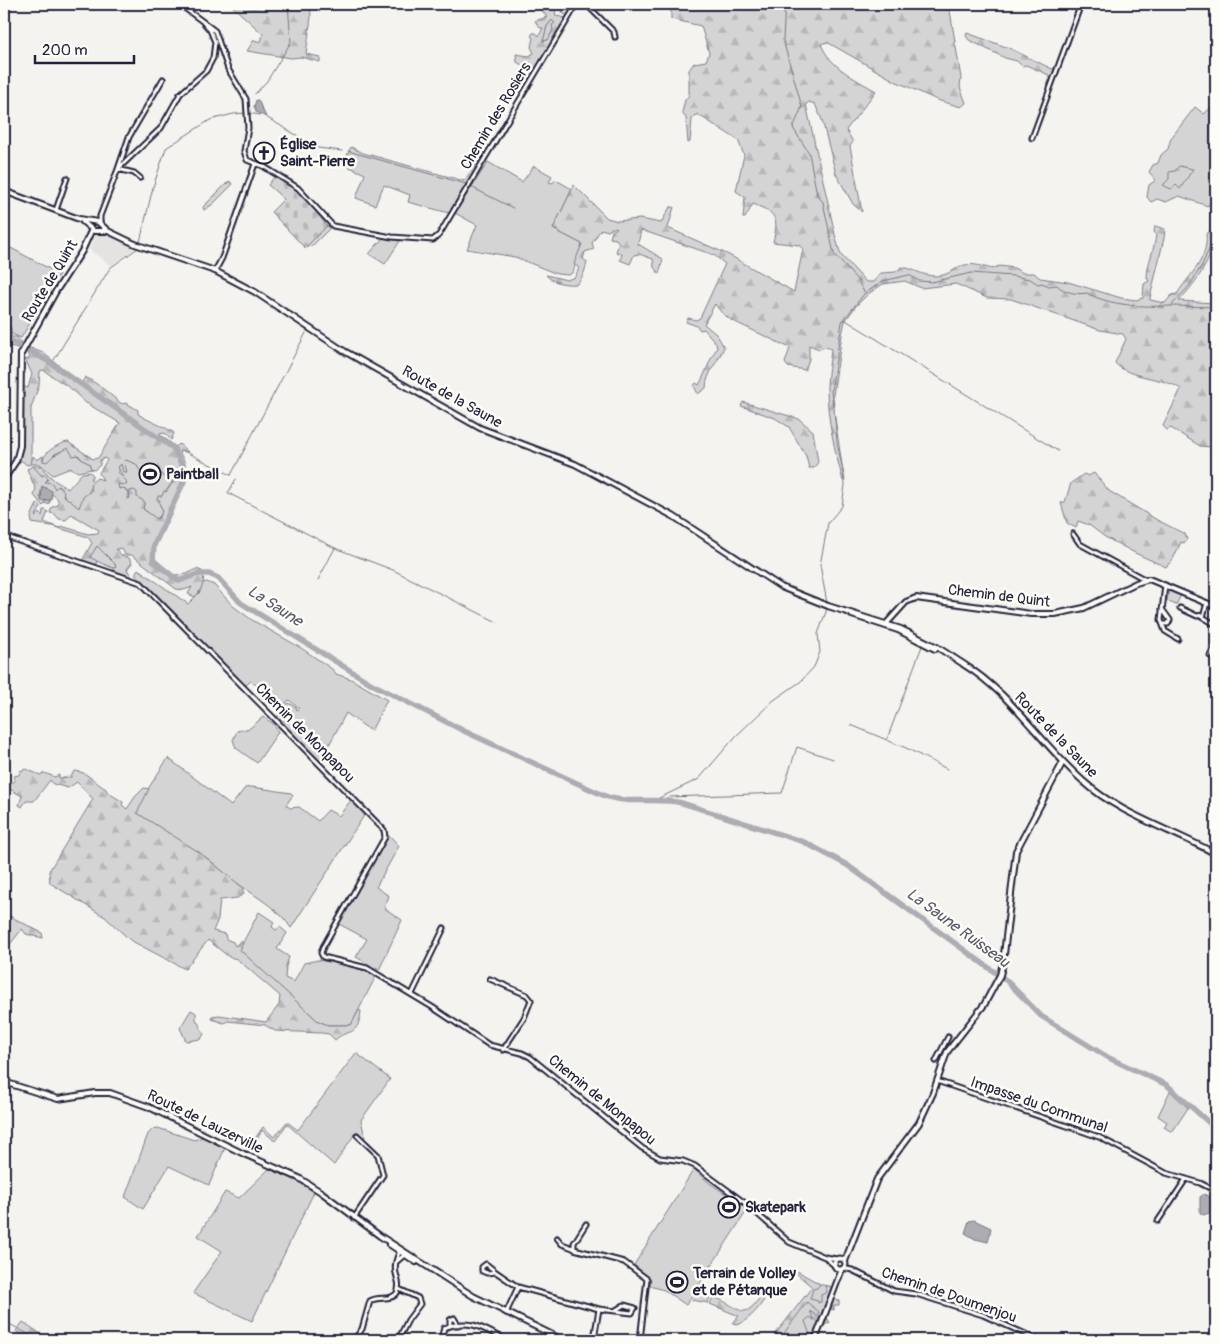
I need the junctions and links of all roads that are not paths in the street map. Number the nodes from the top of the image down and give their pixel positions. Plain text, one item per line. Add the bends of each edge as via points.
1 (179, 4) edge
2 (577, 4) edge
3 (586, 4) edge
4 (1080, 4) edge
5 (202, 21) junction
6 (615, 37) dead end
7 (163, 79) dead end
8 (1032, 138) dead end
9 (255, 164) junction
10 (118, 169) junction
11 (67, 178) dead end
12 (140, 178) dead end
13 (4, 191) edge
14 (56, 210) junction
15 (79, 219) junction
16 (97, 223) junction
17 (94, 230) junction
18 (108, 231) junction
19 (215, 271) junction
20 (4, 479) edge
21 (1073, 534) dead end
22 (4, 536) edge
23 (1146, 580) junction
24 (1166, 585) junction
25 (1208, 603) junction
26 (1216, 607) edge
27 (1162, 608) junction
28 (1180, 608) dead end
29 (1203, 615) junction
30 (1164, 624) junction
31 (889, 625) junction
32 (1216, 625) edge
33 (1178, 640) dead end
34 (1216, 645) edge
35 (1210, 656) dead end
36 (1063, 762) junction
37 (1068, 768) junction
38 (1055, 778) junction
39 (1216, 854) edge
40 (444, 928) dead end
41 (490, 979) dead end
42 (412, 994) junction
43 (948, 1037) dead end
44 (942, 1049) junction
45 (503, 1050) junction
46 (947, 1052) junction
47 (936, 1061) dead end
48 (937, 1081) junction
49 (4, 1082) edge
50 (357, 1135) dead end
51 (1186, 1180) junction
52 (1216, 1191) edge
53 (354, 1218) junction
54 (1158, 1221) dead end
55 (586, 1224) dead end
56 (557, 1238) dead end
57 (573, 1248) junction
58 (848, 1250) junction
59 (402, 1253) junction
60 (825, 1257) junction
61 (838, 1259) junction
62 (844, 1265) junction
63 (835, 1267) junction
64 (496, 1272) dead end
65 (838, 1280) junction
66 (518, 1286) junction
67 (399, 1289) junction
68 (599, 1309) junction
69 (616, 1310) junction
70 (506, 1312) junction
71 (458, 1325) junction
72 (450, 1326) junction
73 (597, 1333) junction
74 (354, 1340) edge
75 (398, 1340) edge
76 (445, 1340) edge
77 (505, 1340) edge
78 (563, 1340) edge
79 (594, 1340) edge
80 (600, 1340) edge
81 (640, 1340) edge
82 (815, 1340) edge
83 (843, 1340) edge
84 (875, 1340) edge
85 (1039, 1340) edge

1 - 5 street
2 - 9 street, Chemin des Rosiers via 435,240 392,237 332,226 298,188
3 - 6 street
4 - 8 street
5 - 9 street via 215,31 228,69 246,99 245,154 247,160
5 - 10 street via 214,38 212,62 180,94 156,134
7 - 10 street via 129,138
9 - 19 street
10 - 12 street
10 - 16 street
11 - 14 street
13 - 14 street, Route de la Saune
14 - 15 street, Route de la Saune
15 - 16 street, Route de la Saune
15 - 17 street, Route de la Saune
16 - 17 street
16 - 17 street
16 - 18 street, Route de la Saune
17 - 18 street, Route de la Saune
17 - 20 street, Route de Quint via 22,352 19,450
18 - 19 street, Route de la Saune
19 - 31 street, Route de la Saune via 259,295 344,351 474,425 582,467 681,521 776,584 839,610
21 - 23 street via 1080,544
22 - 42 street, Chemin de Monpapou via 141,583 384,830 385,837 321,954 330,960 360,965
23 - 24 street
23 - 31 street, Chemin de Quint via 1090,606 1064,613 1031,614 919,598 906,602
24 - 25 street
24 - 27 street
25 - 26 street
25 - 29 street
27 - 30 street
27 - 30 street via 1170,620
28 - 29 street via 1197,616
29 - 32 street
30 - 33 street via 1165,631
31 - 36 street, Route de la Saune via 924,640 994,687
34 - 35 street
36 - 37 street, Route de la Saune
36 - 38 street
37 - 38 street
37 - 39 street, Route de la Saune via 1115,803
38 - 46 street via 1017,848 1002,970 977,1017
40 - 42 street
41 - 45 street via 532,1000
42 - 45 street, Chemin de Monpapou via 479,1040
43 - 44 street
44 - 46 street
44 - 47 street
45 - 60 street, Chemin de Monpapou via 530,1057 642,1148 660,1158 692,1164 745,1203 785,1239
46 - 48 street
48 - 51 street, Impasse du Communal via 1099,1137 1151,1166
48 - 58 street via 920,1123 875,1185
49 - 53 street, Route de Lauzerville via 62,1099 95,1092 116,1094 299,1178
50 - 53 street via 378,1155 383,1175
51 - 52 street, Impasse du Communal
51 - 54 street
53 - 59 street, Route de Lauzerville
55 - 57 street
56 - 57 street
57 - 81 street via 624,1262 646,1277 648,1284
58 - 61 street
58 - 62 street
59 - 67 street via 395,1262 394,1270
59 - 70 street, Route de Lauzerville
60 - 61 street, Chemin de Monpapou
60 - 63 street, Chemin de Monpapou
61 - 62 street
61 - 63 street
62 - 63 street
62 - 65 street
62 - 85 street, Chemin de Doumenjou via 894,1291 916,1294 983,1315
63 - 65 street
64 - 66 street
65 - 82 street
66 - 68 street
66 - 70 street
67 - 74 street via 393,1297 369,1302 362,1329
67 - 75 street via 418,1298 420,1304
68 - 69 street
68 - 73 street
69 - 69 street via 632,1313 635,1308 624,1305
70 - 78 street, Route de Lauzerville
71 - 72 street
71 - 72 street via 454,1318 450,1320
71 - 77 street via 476,1324
72 - 76 street via 443,1330
73 - 79 street
73 - 80 street
79 - 80 street
83 - 84 street

